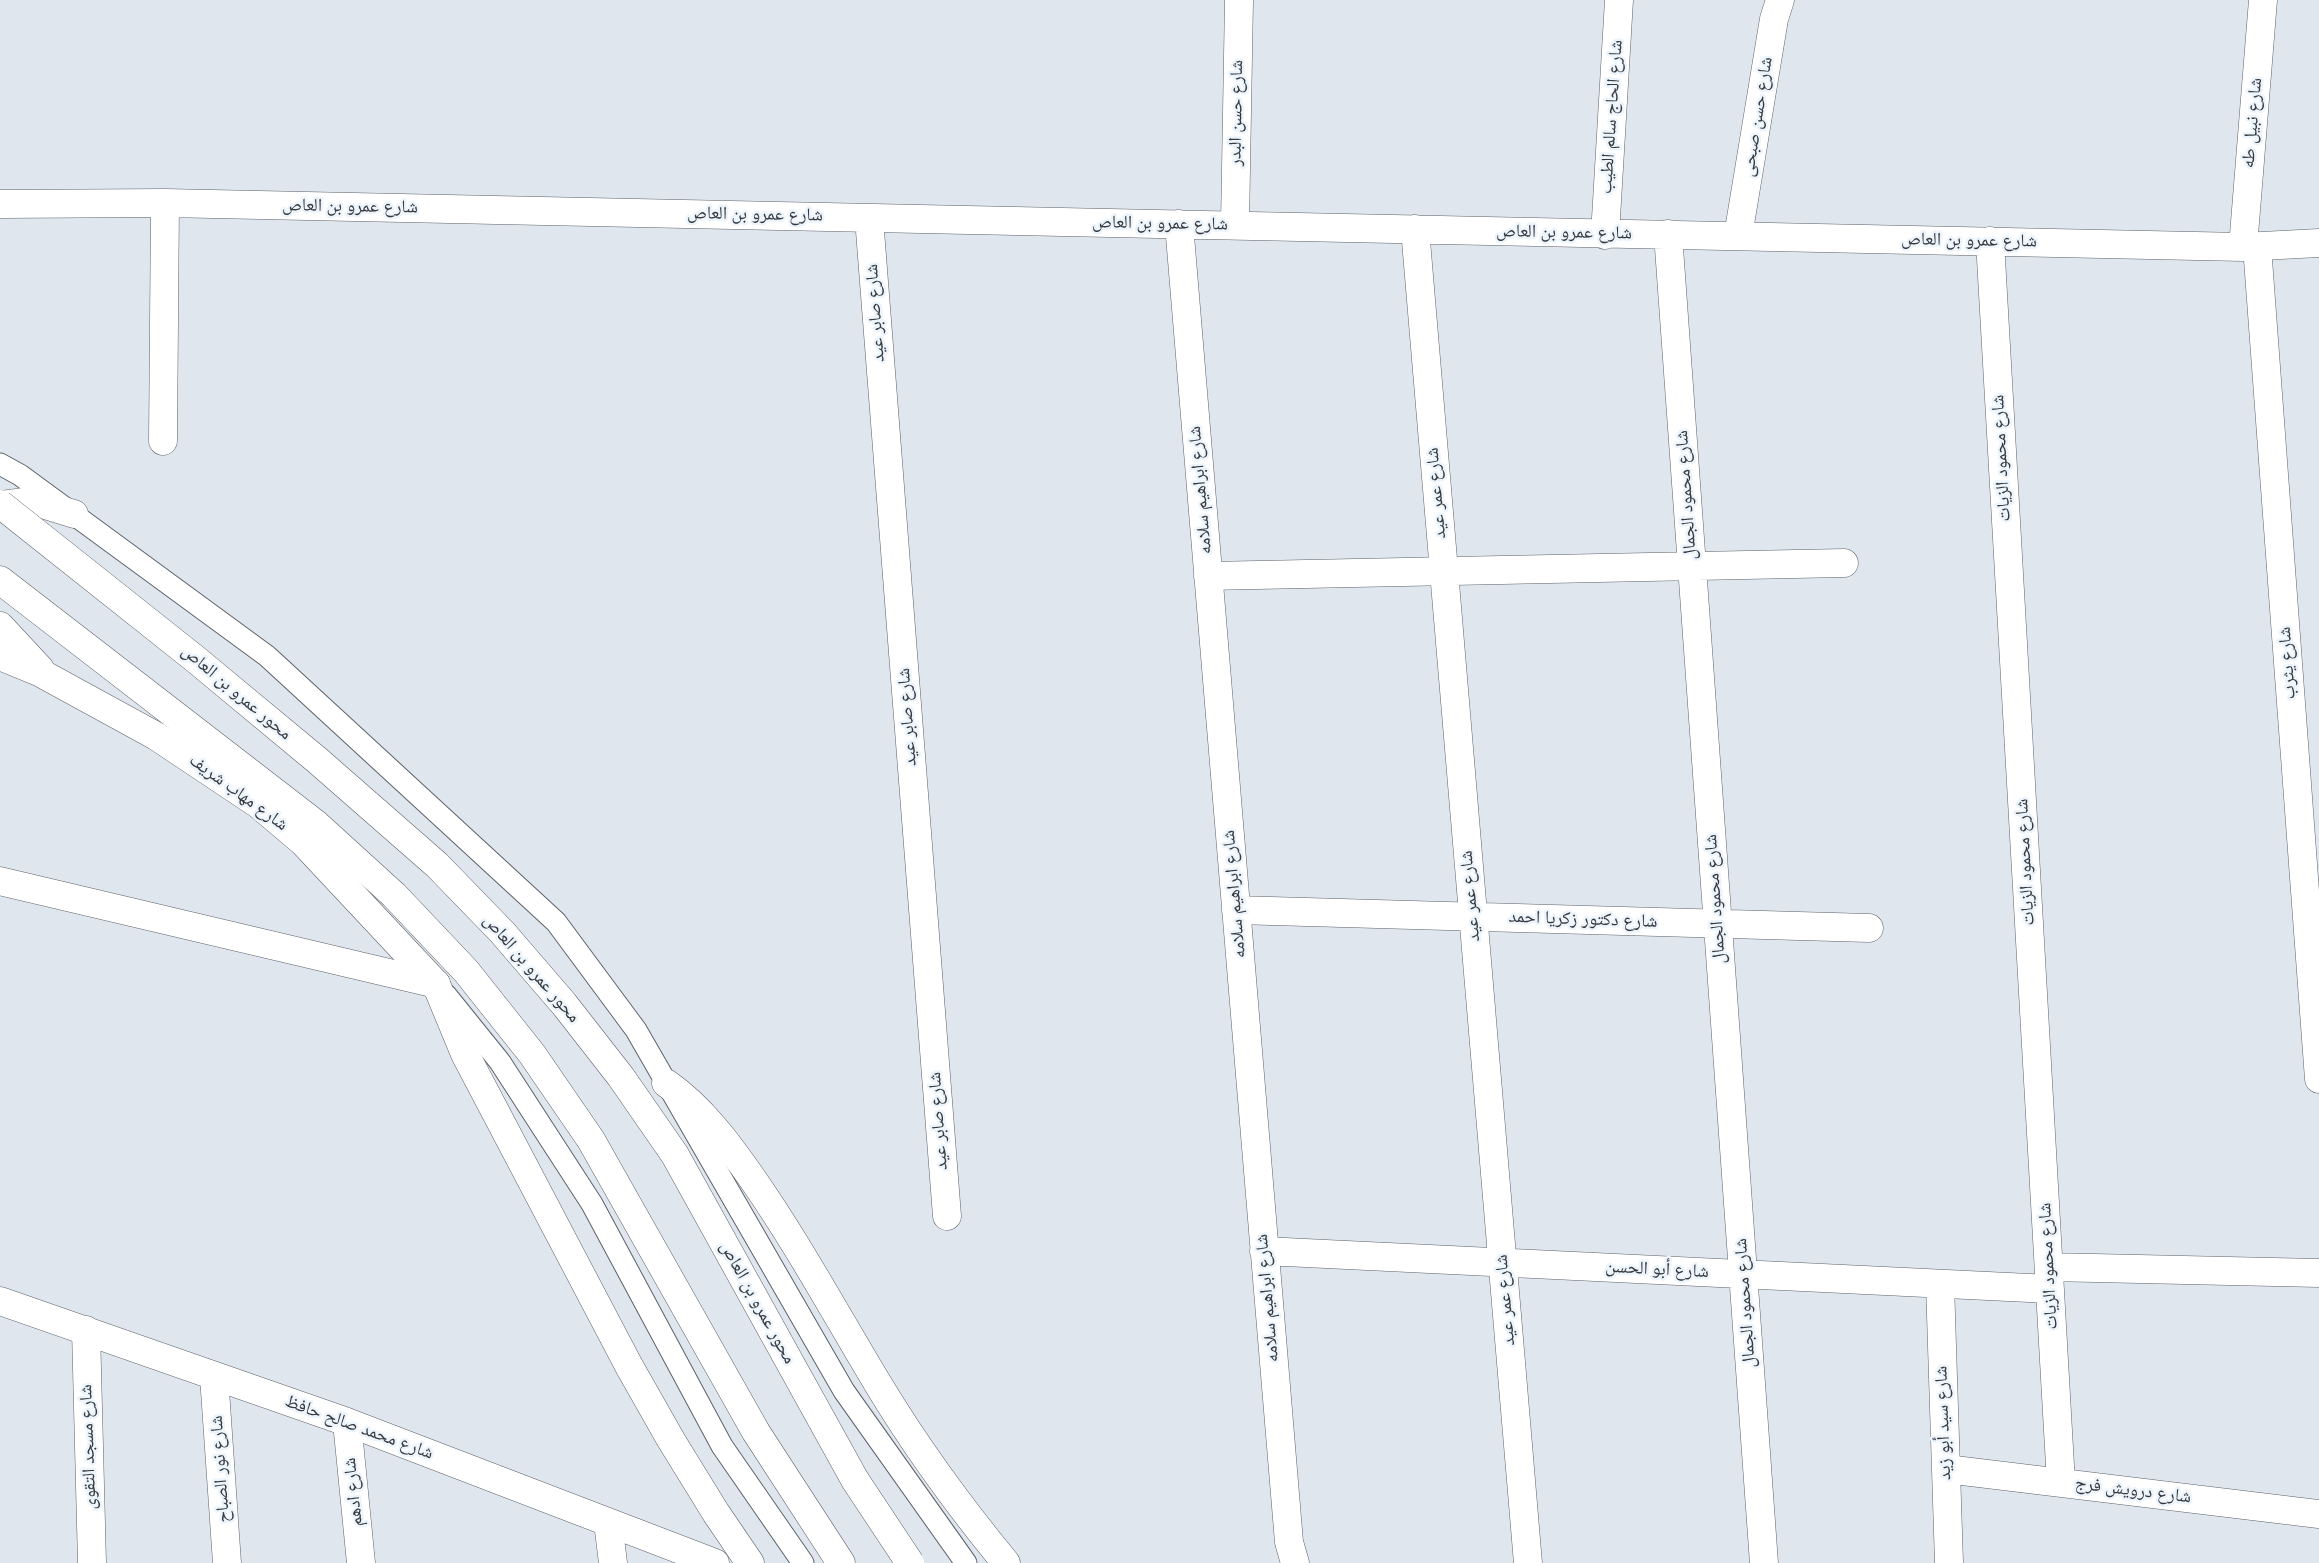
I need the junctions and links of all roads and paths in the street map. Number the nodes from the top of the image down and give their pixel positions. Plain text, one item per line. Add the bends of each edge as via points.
1 (1239, 0) edge
2 (1620, 0) edge
3 (1780, 0) edge
4 (2263, 0) edge
5 (165, 203) junction
6 (0, 204) edge
7 (869, 218) junction
8 (1179, 224) junction
9 (1235, 225) junction
10 (1415, 229) junction
11 (1668, 234) junction
12 (1605, 235) junction
13 (1738, 236) junction
14 (1990, 241) junction
15 (2319, 243) edge
16 (2250, 246) junction
17 (163, 441) dead end
18 (0, 464) edge
19 (0, 505) edge
20 (74, 514) junction
21 (1844, 563) dead end
22 (1692, 566) junction
23 (1444, 571) junction
24 (1208, 576) junction
25 (0, 580) edge
26 (0, 626) edge
27 (0, 656) edge
28 (46, 676) junction
29 (0, 881) edge
30 (1236, 910) junction
31 (1472, 917) junction
32 (1718, 923) junction
33 (1869, 928) dead end
34 (436, 984) junction
35 (2319, 1079) edge
36 (666, 1083) junction
37 (947, 1216) dead end
38 (1264, 1251) junction
39 (1503, 1263) junction
40 (2319, 1273) edge
41 (1744, 1274) junction
42 (2050, 1278) junction
43 (1940, 1284) junction
44 (0, 1301) edge
45 (86, 1330) junction
46 (214, 1376) junction
47 (347, 1422) junction
48 (1946, 1469) junction
49 (2061, 1483) junction
50 (2319, 1514) edge
51 (608, 1522) junction
52 (92, 1563) edge
53 (227, 1563) edge
54 (362, 1563) edge
55 (613, 1563) edge
56 (715, 1563) edge
57 (750, 1563) edge
58 (803, 1563) edge
59 (841, 1563) edge
60 (910, 1563) edge
61 (966, 1563) edge
62 (1006, 1563) edge
63 (1296, 1563) edge
64 (1528, 1563) edge
65 (1764, 1563) edge
66 (1949, 1563) edge

1 - 9 street, شارع حسن البدر
2 - 12 street, شارع الحاج سالم الطيب
3 - 13 street, شارع حسن صبحى via 1774,19
4 - 16 street, شارع نبيل طه
5 - 6 street, شارع عمرو بن العاص
5 - 7 street, شارع عمرو بن العاص
5 - 17 street
7 - 8 street, شارع عمرو بن العاص
7 - 37 street, شارع صابر عيد
8 - 9 street, شارع عمرو بن العاص
8 - 24 street, شارع ابراهيم سلامه
9 - 10 street, شارع عمرو بن العاص
10 - 12 street, شارع عمرو بن العاص
10 - 23 street, شارع عمر عيد
11 - 12 street, شارع عمرو بن العاص
11 - 13 street, شارع عمرو بن العاص
11 - 22 street, شارع محمود الجمال
13 - 14 street, شارع عمرو بن العاص
14 - 16 street, شارع عمرو بن العاص
14 - 42 street, شارع محمود الزيات
15 - 16 street, شارع عمرو بن العاص
16 - 35 street, شارع يثرب
18 - 20 lane via 20,474
19 - 20 street via 32,501
19 - 60 street, محور عمرو بن العاص, bridge via 201,663 437,865 502,932 564,1004 622,1078 675,1155 855,1480
20 - 36 lane via 267,656 556,922 636,1030
21 - 22 street
22 - 23 street
22 - 32 street, شارع محمود الجمال
23 - 24 street
23 - 31 street, شارع عمر عيد
24 - 30 street, شارع ابراهيم سلامه
25 - 59 street via 316,824 394,895 466,972 532,1054 591,1140 756,1432
26 - 28 street
27 - 28 street, شارع مهاب شريف
28 - 34 street, شارع مهاب شريف via 156,736 258,804 309,848
29 - 34 street
30 - 31 street, شارع دكتور زكريا احمد
30 - 38 street, شارع ابراهيم سلامه
31 - 32 street, شارع دكتور زكريا احمد
31 - 39 street, شارع عمر عيد
32 - 33 street, شارع دكتور زكريا احمد
32 - 41 street, شارع محمود الجمال
34 - 57 street via 465,1054 586,1286 671,1440
34 - 58 lane via 500,1062 592,1204 722,1446
36 - 61 lane via 844,1391
36 - 62 street via 704,1117 731,1149 783,1223 921,1452
38 - 39 street, شارع أبو الحسن
38 - 63 street, شارع ابراهيم سلامه via 1289,1542
39 - 41 street, شارع أبو الحسن
39 - 64 street, شارع عمر عيد
40 - 42 street, شارع أبو الحسن
41 - 43 street, شارع أبو الحسن
41 - 65 street, شارع محمود الجمال
42 - 43 street, شارع أبو الحسن
42 - 49 street, شارع محمود الزيات
43 - 48 street, شارع سيد أبو زيد
44 - 45 street, شارع محمد صالح حافظ
45 - 46 street, شارع محمد صالح حافظ
45 - 52 street, شارع مسجد التقوى
46 - 47 street, شارع محمد صالح حافظ
46 - 53 street, شارع نور الصباح
47 - 51 street, شارع محمد صالح حافظ
47 - 54 street, شارع ادهم
48 - 49 street, شارع درويش فرج
48 - 66 street, شارع سيد أبو زيد
49 - 50 street, شارع درويش فرج
51 - 55 street
51 - 56 street, شارع محمد صالح حافظ

